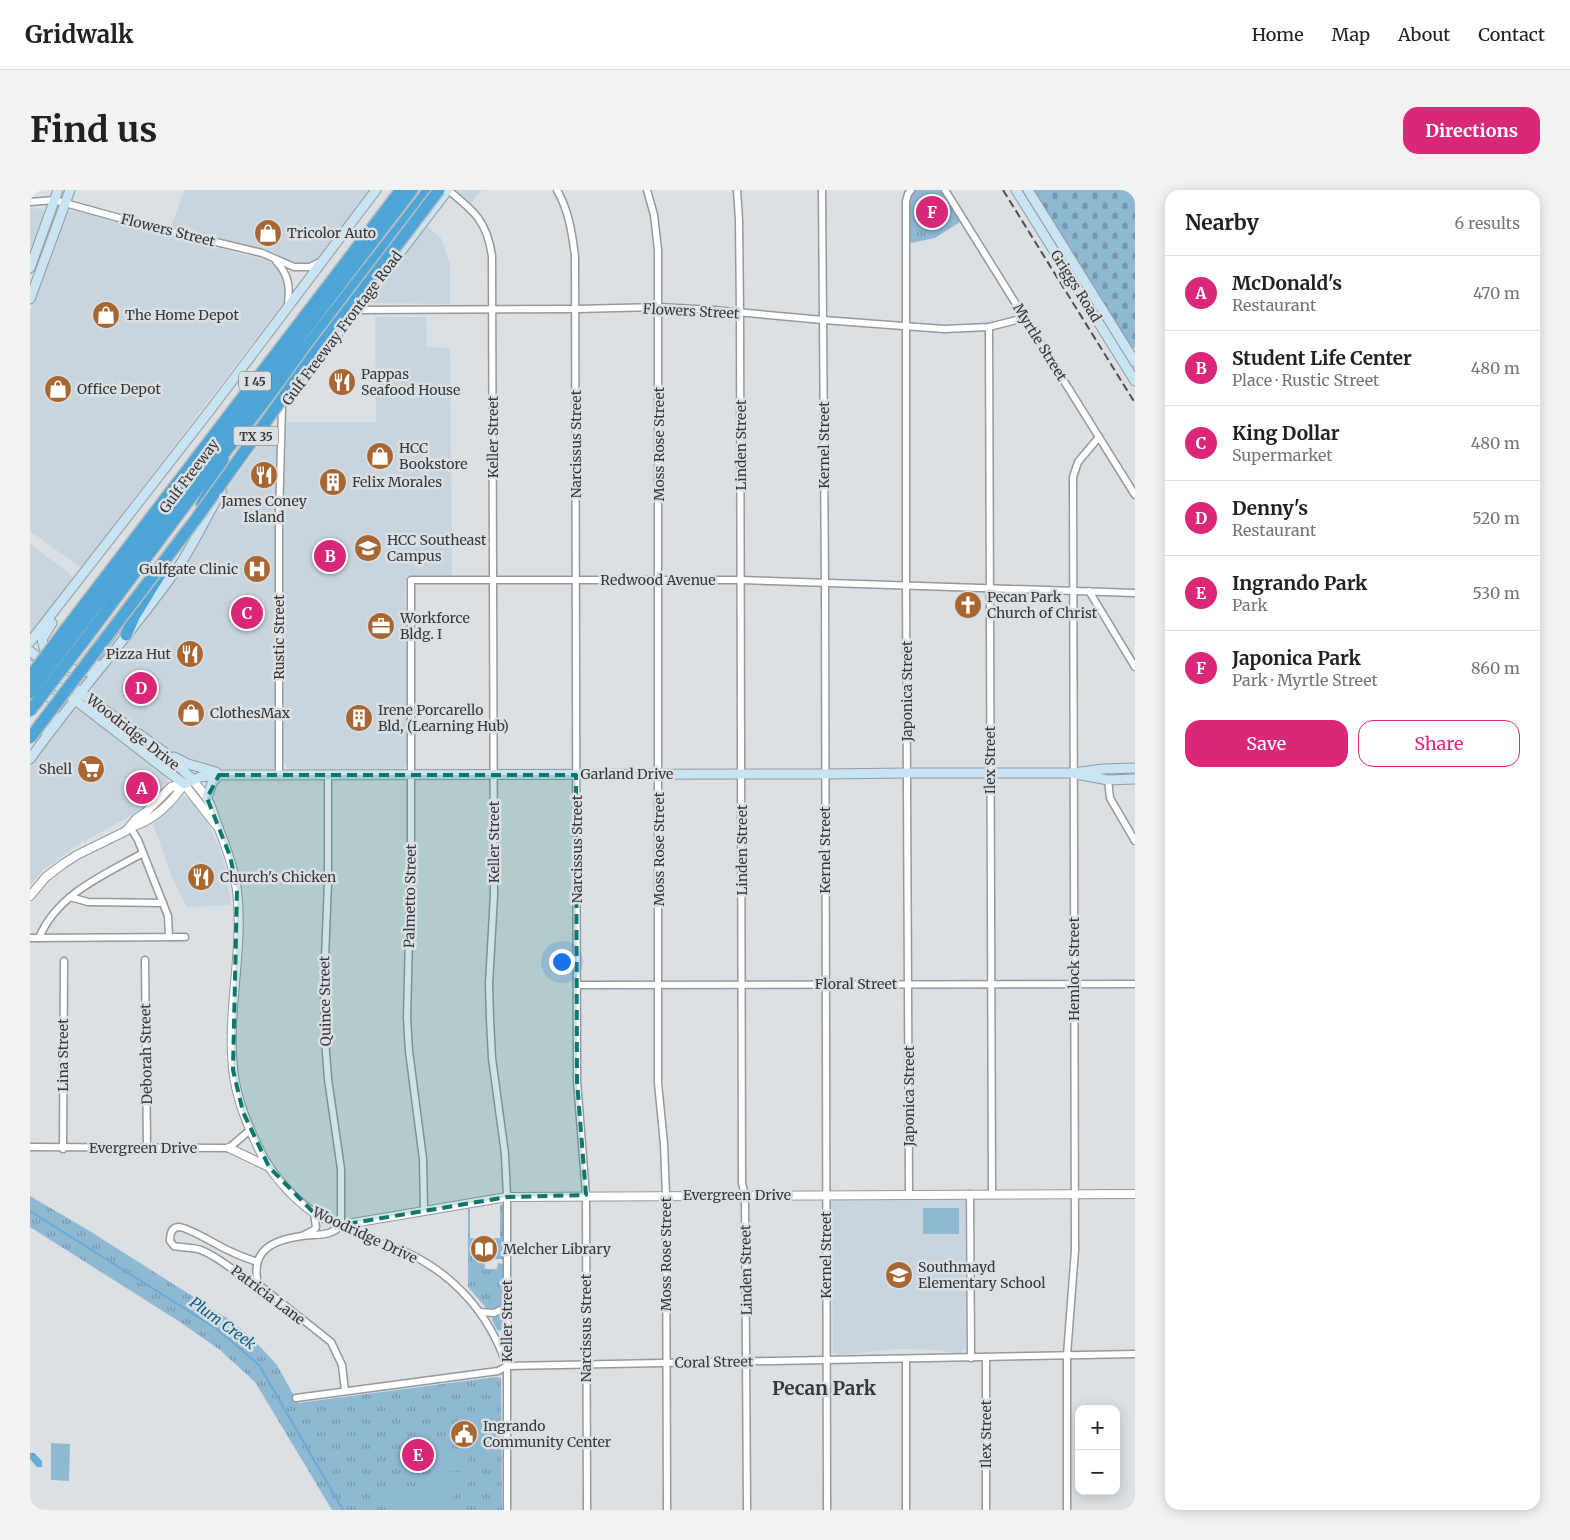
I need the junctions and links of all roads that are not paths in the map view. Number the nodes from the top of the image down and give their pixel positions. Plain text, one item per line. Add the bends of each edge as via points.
1 (58, 190) edge
2 (70, 190) edge
3 (376, 190) edge
4 (401, 190) edge
5 (412, 190) edge
6 (429, 190) edge
7 (439, 190) edge
8 (448, 190) edge
9 (557, 190) edge
10 (646, 190) edge
11 (736, 190) edge
12 (822, 190) edge
13 (911, 190) edge
14 (945, 190) edge
15 (1016, 190) edge
16 (1028, 190) edge
17 (54, 200) junction
18 (30, 202) edge
19 (65, 203) junction
20 (272, 256) junction
21 (323, 259) junction
22 (30, 268) edge
23 (1086, 284) junction
24 (1078, 289) junction
25 (30, 299) edge
26 (288, 305) junction
27 (659, 307) junction
28 (355, 310) junction
29 (493, 310) junction
30 (575, 310) junction
31 (740, 313) junction
32 (1024, 318) junction
33 (823, 320) junction
34 (989, 327) junction
35 (907, 328) junction
36 (1135, 362) edge
37 (1135, 381) edge
38 (282, 407) junction
39 (1100, 437) junction
40 (225, 452) junction
41 (1135, 495) edge
42 (410, 580) joint
43 (493, 580) junction
44 (660, 580) junction
45 (742, 580) junction
46 (78, 581) junction
47 (576, 581) junction
48 (825, 582) junction
49 (906, 586) junction
50 (989, 588) junction
51 (1073, 591) junction
52 (1089, 591) junction
53 (1135, 593) edge
54 (126, 635) junction
55 (74, 636) junction
56 (30, 642) edge
57 (30, 651) edge
58 (108, 657) junction
59 (35, 663) edge
60 (1135, 667) edge
61 (30, 672) edge
62 (30, 677) edge
63 (30, 684) edge
64 (80, 692) junction
65 (30, 693) edge
66 (75, 700) junction
67 (30, 712) edge
68 (30, 738) edge
69 (35, 751) junction
70 (164, 752) junction
71 (30, 760) edge
72 (1135, 768) edge
73 (907, 772) junction
74 (990, 773) junction
75 (411, 774) junction
76 (576, 774) junction
77 (660, 774) junction
78 (742, 774) junction
79 (825, 774) junction
80 (1073, 774) junction
81 (223, 775) junction
82 (494, 775) junction
83 (279, 776) junction
84 (328, 776) junction
85 (1135, 779) edge
86 (1108, 780) junction
87 (188, 782) junction
88 (207, 798) junction
89 (1135, 824) edge
90 (218, 826) junction
91 (130, 827) junction
92 (1128, 830) junction
93 (1135, 841) edge
94 (143, 853) junction
95 (30, 896) edge
96 (70, 897) junction
97 (163, 902) junction
98 (169, 937) junction
99 (185, 937) dead end
100 (30, 938) edge
101 (39, 938) junction
102 (145, 960) dead end
103 (64, 961) dead end
104 (908, 984) junction
105 (1074, 984) junction
106 (1135, 984) edge
107 (577, 985) junction
108 (658, 985) junction
109 (742, 985) junction
110 (825, 985) junction
111 (991, 985) junction
112 (250, 1130) junction
113 (30, 1147) edge
114 (148, 1147) junction
115 (63, 1148) junction
116 (229, 1148) junction
117 (269, 1167) junction
118 (909, 1194) junction
119 (970, 1194) junction
120 (992, 1194) junction
121 (1075, 1194) junction
122 (1135, 1194) edge
123 (586, 1195) junction
124 (666, 1195) junction
125 (745, 1195) junction
126 (826, 1195) junction
127 (507, 1197) junction
128 (424, 1211) junction
129 (314, 1214) junction
130 (342, 1225) junction
131 (303, 1236) junction
132 (257, 1262) junction
133 (258, 1284) junction
134 (507, 1307) junction
135 (480, 1312) junction
136 (1135, 1354) edge
137 (1067, 1355) junction
138 (986, 1357) junction
139 (971, 1358) junction
140 (906, 1359) junction
141 (826, 1360) junction
142 (747, 1362) junction
143 (667, 1363) junction
144 (586, 1365) junction
145 (507, 1366) junction
146 (345, 1391) junction
147 (296, 1398) dead end
148 (508, 1510) edge
149 (587, 1510) edge
150 (667, 1510) edge
151 (747, 1510) edge
152 (827, 1510) edge
153 (906, 1510) edge
154 (986, 1510) edge
155 (1068, 1510) edge

1 - 17 main road
2 - 19 main road
3 - 21 main road
4 - 55 highway, Gulf Freeway / I 45
5 - 55 highway, Gulf Freeway / I 45
6 - 40 highway, Gulf Freeway / I 45
7 - 68 highway, TX 35, bridge
8 - 28 main road, Gulf Freeway Frontage Road
8 - 29 street, Keller Street via 472,209 485,227 492,256
9 - 30 street, Narcissus Street via 572,232
10 - 27 street, Moss Rose Street via 654,215 658,250
11 - 31 street, Linden Street
12 - 33 street, Kernel Street
13 - 35 street, Japonica Street via 906,201
14 - 32 street, Myrtle Street
15 - 24 main road, Griggs Road
16 - 23 main road, Griggs Road
17 - 18 street
17 - 19 street, Flowers Street
17 - 22 main road
19 - 20 street, Flowers Street
19 - 25 main road
20 - 21 street, Flowers Street via 300,268 314,266
20 - 26 street via 289,282
21 - 26 main road
23 - 24 main road
23 - 36 main road, Griggs Road
24 - 37 main road, Griggs Road
26 - 46 main road
27 - 30 street, Flowers Street
27 - 31 street, Flowers Street
27 - 44 street, Moss Rose Street
28 - 29 street, Flowers Street
28 - 38 main road, Gulf Freeway Frontage Road
29 - 30 street, Flowers Street
29 - 43 street, Keller Street
30 - 47 street, Narcissus Street
31 - 33 street, Flowers Street
31 - 45 street, Linden Street
32 - 34 street, Flowers Street
32 - 39 street, Myrtle Street
33 - 35 street, Flowers Street
33 - 48 street, Kernel Street
34 - 35 street, Flowers Street
34 - 50 street, Ilex Street
35 - 49 street, Japonica Street
38 - 54 main road, Gulf Freeway Frontage Road via 226,484 180,564
38 - 83 street, Rustic Street
39 - 41 street, Myrtle Street
39 - 51 street, Hemlock Street via 1074,470
40 - 54 highway via 218,476
40 - 55 highway, Gulf Freeway / I 45
42 - 43 street, Redwood Avenue
42 - 75 street, Palmetto Street
43 - 47 street, Redwood Avenue
43 - 82 street, Keller Street
44 - 45 street, Redwood Avenue
44 - 47 street, Redwood Avenue
44 - 77 street, Moss Rose Street
45 - 48 street, Redwood Avenue
45 - 78 street, Linden Street
46 - 56 main road
46 - 58 main road via 42,639 44,648 80,672 90,671
47 - 76 street, Narcissus Street
48 - 49 street, Redwood Avenue
48 - 79 street, Kernel Street
49 - 50 street, Redwood Avenue
49 - 73 street, Japonica Street
50 - 51 street
50 - 74 street, Ilex Street
51 - 52 street
51 - 80 street, Hemlock Street
52 - 53 street
52 - 60 street
54 - 58 main road, Gulf Freeway Frontage Road
55 - 59 highway, Gulf Freeway / I 45, bridge
55 - 65 highway, Gulf Freeway / I 45, bridge
55 - 67 highway, Gulf Freeway / I 45, bridge
57 - 64 main road, Woodridge Drive
58 - 64 main road, Gulf Freeway Frontage Road
59 - 61 highway, bridge
59 - 62 highway, Gulf Freeway / I 45, bridge
59 - 66 main road, Woodridge Drive
63 - 69 main road via 53,700 54,706
64 - 66 main road, Gulf Freeway Frontage Road
64 - 70 main road, Woodridge Drive
66 - 69 main road, Gulf Freeway Frontage Road
66 - 87 main road, Woodridge Drive
69 - 71 main road, Gulf Freeway Frontage Road
70 - 81 main road
70 - 87 main road, Woodridge Drive
72 - 80 main road, Garland Drive
73 - 74 main road, Garland Drive
73 - 79 main road, Garland Drive
73 - 104 street, Japonica Street
74 - 80 main road, Garland Drive
74 - 111 street, Ilex Street
75 - 82 main road, Garland Drive
75 - 84 main road, Garland Drive
75 - 128 street, Palmetto Street via 407,1018 423,1159
76 - 77 main road, Garland Drive
76 - 82 main road, Garland Drive
76 - 107 street, Narcissus Street
77 - 78 main road, Garland Drive
77 - 108 street, Moss Rose Street
78 - 79 main road, Garland Drive
78 - 109 street, Linden Street
79 - 110 street, Kernel Street
80 - 86 main road, Garland Drive
80 - 105 street, Hemlock Street
81 - 83 main road, Garland Drive
81 - 87 main road, Garland Drive via 200,777
81 - 88 main road via 212,783
82 - 127 street, Keller Street via 490,1019
83 - 84 main road, Garland Drive
84 - 130 street, Quince Street via 325,1039 341,1169
85 - 86 main road, Garland Drive
86 - 92 street via 1110,798
87 - 88 street, Woodridge Drive
87 - 90 street, Woodridge Drive via 209,818
87 - 91 street via 171,787
88 - 90 street, Woodridge Drive
89 - 92 street
90 - 112 street, Woodridge Drive via 230,856 237,890 232,1055 237,1094
91 - 94 street
91 - 95 street via 62,864
92 - 93 street
94 - 96 street via 83,886
94 - 97 street
96 - 97 street via 88,902
96 - 101 street via 55,911
97 - 98 street via 169,922
98 - 99 street
98 - 101 street
100 - 101 street
102 - 114 street, Deborah Street
103 - 115 street, Lina Street
104 - 110 street, Floral Street
104 - 111 street, Floral Street
104 - 118 street, Japonica Street
105 - 106 street, Floral Street
105 - 111 street, Floral Street
105 - 121 street, Hemlock Street
107 - 108 street, Floral Street
107 - 123 street, Narcissus Street via 577,1081
108 - 109 street, Floral Street
108 - 124 street, Moss Rose Street via 658,1083
109 - 110 street, Floral Street
109 - 125 street, Linden Street via 742,1183
110 - 126 street, Kernel Street
111 - 120 street, Ilex Street
112 - 116 street
112 - 117 street, Woodridge Drive
113 - 115 street, Evergreen Drive
114 - 115 street, Evergreen Drive
114 - 116 street, Evergreen Drive
116 - 117 street
117 - 129 street, Woodridge Drive
118 - 119 street, Evergreen Drive
118 - 126 street, Evergreen Drive
119 - 120 street, Evergreen Drive
119 - 139 street
120 - 121 street, Evergreen Drive
121 - 122 street, Evergreen Drive
121 - 137 street, Hemlock Street via 1075,1250
123 - 124 street, Evergreen Drive
123 - 127 street, Evergreen Drive
123 - 144 street, Narcissus Street
124 - 125 street, Evergreen Drive
124 - 143 street, Moss Rose Street
125 - 126 street, Evergreen Drive
125 - 142 street, Linden Street
126 - 141 street, Kernel Street
127 - 128 street, Evergreen Drive
127 - 134 street, Keller Street
128 - 130 street, Evergreen Drive
129 - 130 street, Woodridge Drive
129 - 131 street via 314,1230
130 - 131 street via 319,1236
130 - 135 street, Woodridge Drive via 429,1265 464,1292
131 - 132 street via 275,1242 263,1251
132 - 133 street
132 - 133 street, Patricia Lane via 178,1227 170,1234 170,1242 174,1246 199,1249
133 - 146 street, Patricia Lane via 330,1342 342,1365
134 - 135 street via 494,1313
134 - 145 street, Keller Street
135 - 145 street, Woodridge Drive via 498,1342
136 - 137 street, Coral Street
137 - 138 street, Coral Street
137 - 155 street, Hemlock Street
138 - 139 street, Coral Street
138 - 154 street, Ilex Street
139 - 140 street, Coral Street
140 - 141 street, Coral Street
140 - 153 street
141 - 142 street, Coral Street
141 - 152 street, Kernel Street
142 - 143 street, Coral Street
142 - 151 street, Linden Street
143 - 144 street, Coral Street
143 - 150 street, Moss Rose Street
144 - 145 street, Coral Street
144 - 149 street, Narcissus Street
145 - 146 street, Coral Street via 498,1371
145 - 148 street, Keller Street
146 - 147 street, Coral Street

